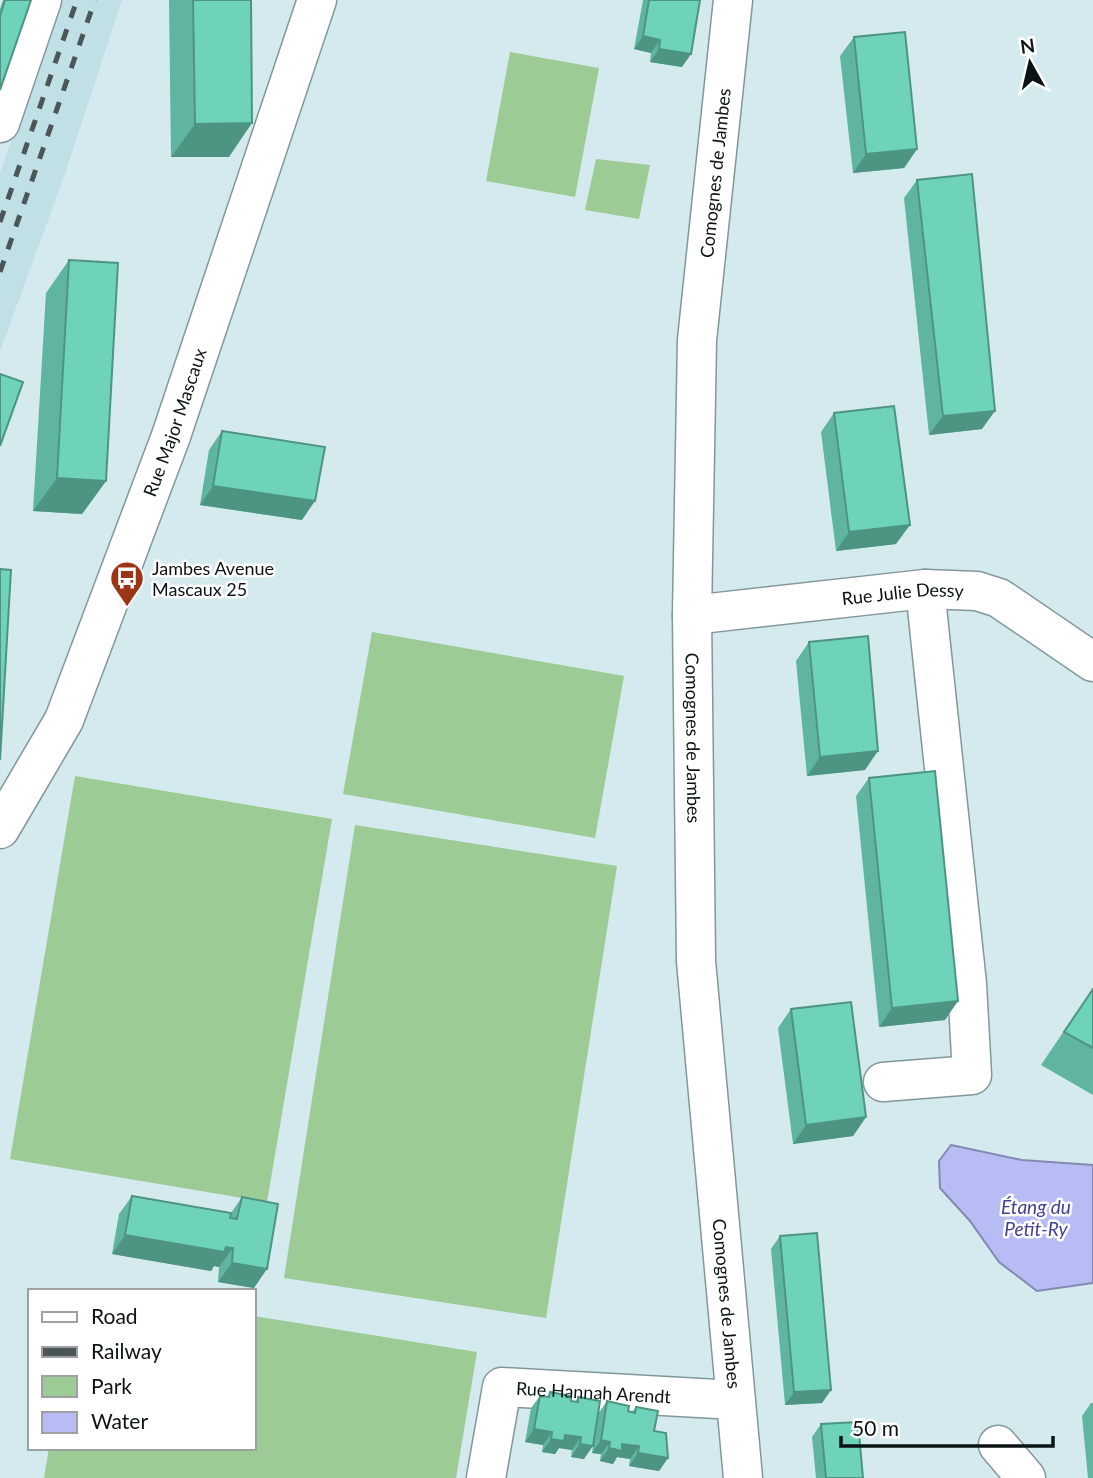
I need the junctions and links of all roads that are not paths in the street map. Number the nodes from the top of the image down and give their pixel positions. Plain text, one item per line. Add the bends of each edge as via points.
1 (42, 0) edge
2 (317, 0) edge
3 (733, 0) edge
4 (0, 123) edge
5 (925, 589) junction
6 (692, 615) junction
7 (1093, 662) edge
8 (0, 829) edge
9 (883, 1082) dead end
10 (735, 1400) junction
11 (998, 1445) dead end
12 (486, 1478) edge
13 (743, 1478) edge
14 (1026, 1478) edge

1 - 4 street
2 - 8 street, Rue Major Mascaux via 171,436 64,720
3 - 6 street, Comognes de Jambes via 697,340
5 - 6 street, Rue Julie Dessy
5 - 7 street, Rue Julie Dessy via 999,598
5 - 9 street via 967,984 972,1075
6 - 10 street, Comognes de Jambes via 696,961
10 - 12 street, Rue Hannah Arendt via 502,1387
10 - 13 street, Comognes de Jambes
11 - 14 street

